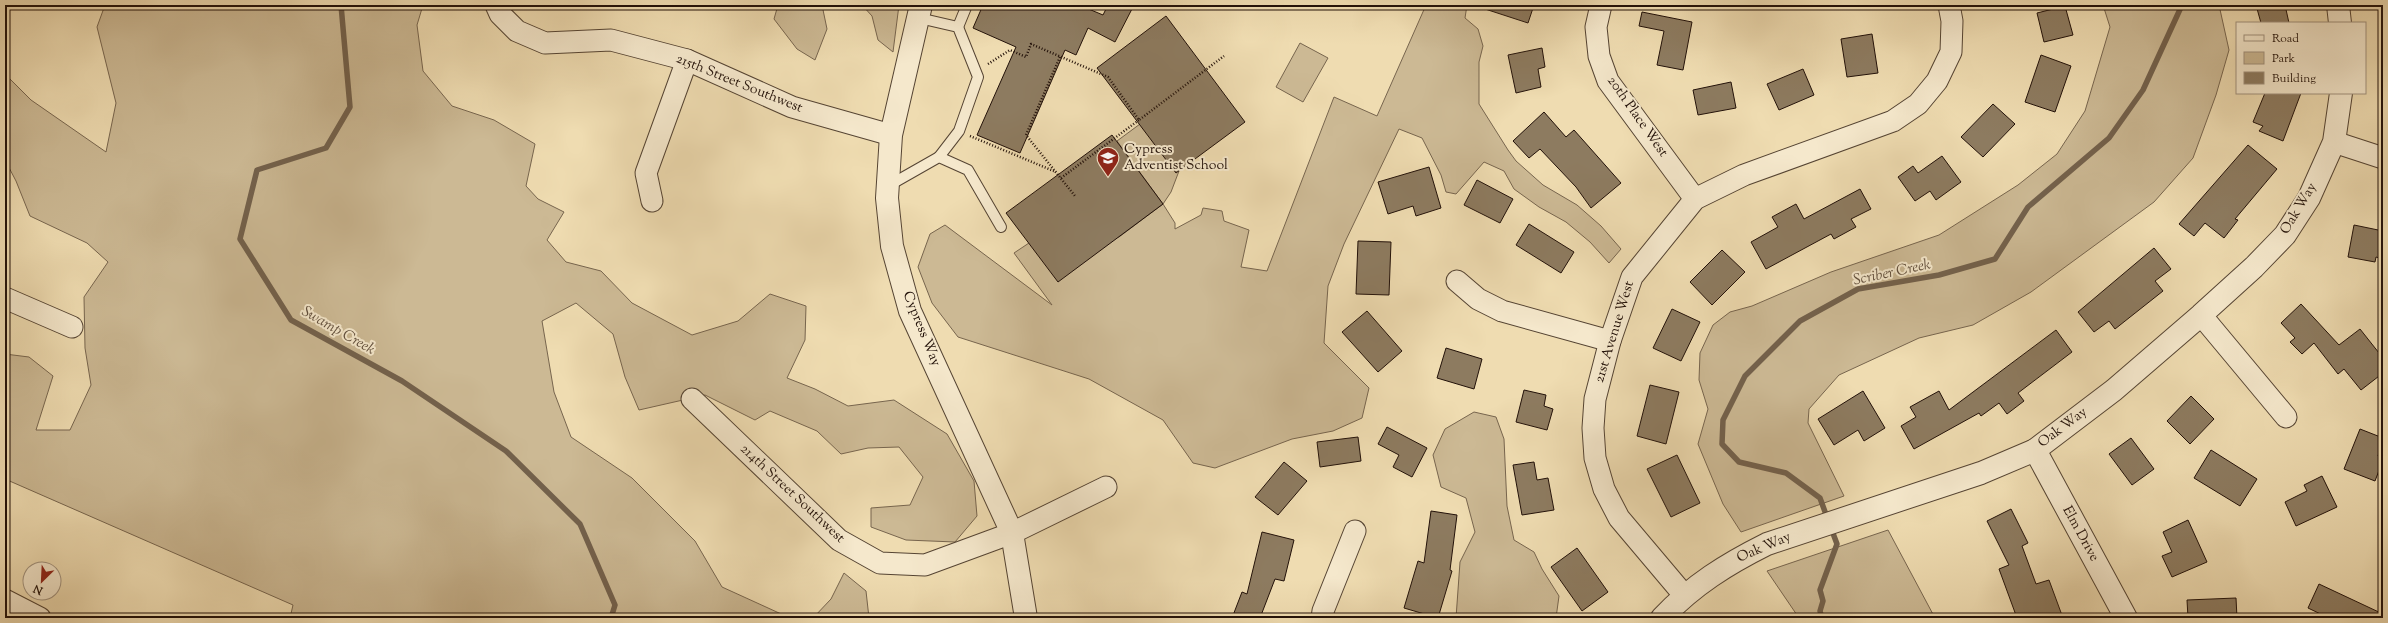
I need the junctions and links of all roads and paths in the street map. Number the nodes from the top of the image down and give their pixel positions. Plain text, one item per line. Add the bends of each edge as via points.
1 (967, 5) edge
2 (1601, 5) edge
3 (1948, 5) edge
4 (2338, 5) edge
5 (498, 10) edge
6 (920, 12) edge
7 (2340, 22) edge
8 (958, 27) junction
9 (1224, 56) dead end
10 (1060, 57) junction
11 (687, 60) junction
12 (977, 70) junction
13 (2341, 94) edge
14 (1139, 120) junction
15 (959, 131) junction
16 (891, 135) junction
17 (2334, 142) junction
18 (939, 157) junction
19 (2383, 158) edge
20 (1057, 172) junction
21 (1061, 178) junction
22 (888, 186) junction
23 (1075, 196) dead end
24 (1695, 199) junction
25 (652, 201) dead end
26 (1001, 228) dead end
27 (1457, 281) dead end
28 (5, 298) edge
29 (2202, 315) junction
30 (72, 327) dead end
31 (1610, 341) junction
32 (692, 399) dead end
33 (2286, 417) dead end
34 (2034, 450) junction
35 (1106, 487) dead end
36 (1355, 532) dead end
37 (1012, 533) junction
38 (1684, 595) junction
39 (5, 600) edge
40 (40, 618) edge
41 (1026, 618) edge
42 (1322, 618) edge
43 (1662, 618) edge
44 (2126, 618) edge

1 - 8 lane
2 - 24 street, 20th Place West via 1596,27 1599,56 1608,81
3 - 24 street, 21st Avenue West via 1952,21 1951,52 1937,81 1918,104 1893,121 1744,175
4 - 7 street
5 - 11 street, 215th Street Southwest via 518,31 545,42 611,40
6 - 8 lane
6 - 16 street, Cypress Way
8 - 12 lane
9 - 14 path
10 - 12 path via 1031,44 1026,57 1010,50
10 - 14 path via 1108,77
10 - 20 path via 1026,135
11 - 16 street, 215th Street Southwest via 792,107
11 - 25 street via 646,173
12 - 15 lane via 977,84
13 - 17 street, Oak Way
14 - 21 path
15 - 18 lane
15 - 20 path
16 - 22 street, Cypress Way
17 - 19 street
17 - 29 street, Oak Way via 2309,198 2285,235
18 - 22 lane
18 - 26 lane via 968,170
20 - 21 path
21 - 23 path
22 - 37 street, Cypress Way via 892,246 910,311
24 - 31 street, 21st Avenue West via 1632,277
27 - 31 street via 1478,299 1502,311
28 - 30 street
29 - 33 street
29 - 34 street, Oak Way via 2114,390
31 - 38 street, 21st Avenue West via 1595,399 1593,428 1595,458 1604,489 1619,518
32 - 37 street, 214th Street Southwest via 839,540 880,563 924,564
34 - 38 street, Oak Way via 1981,473 1767,544 1702,580
34 - 44 street, Elm Drive
35 - 37 street, 214th Street Southwest
36 - 42 street
37 - 41 street, Cypress Way
38 - 43 street, Oak Way
39 - 40 street

